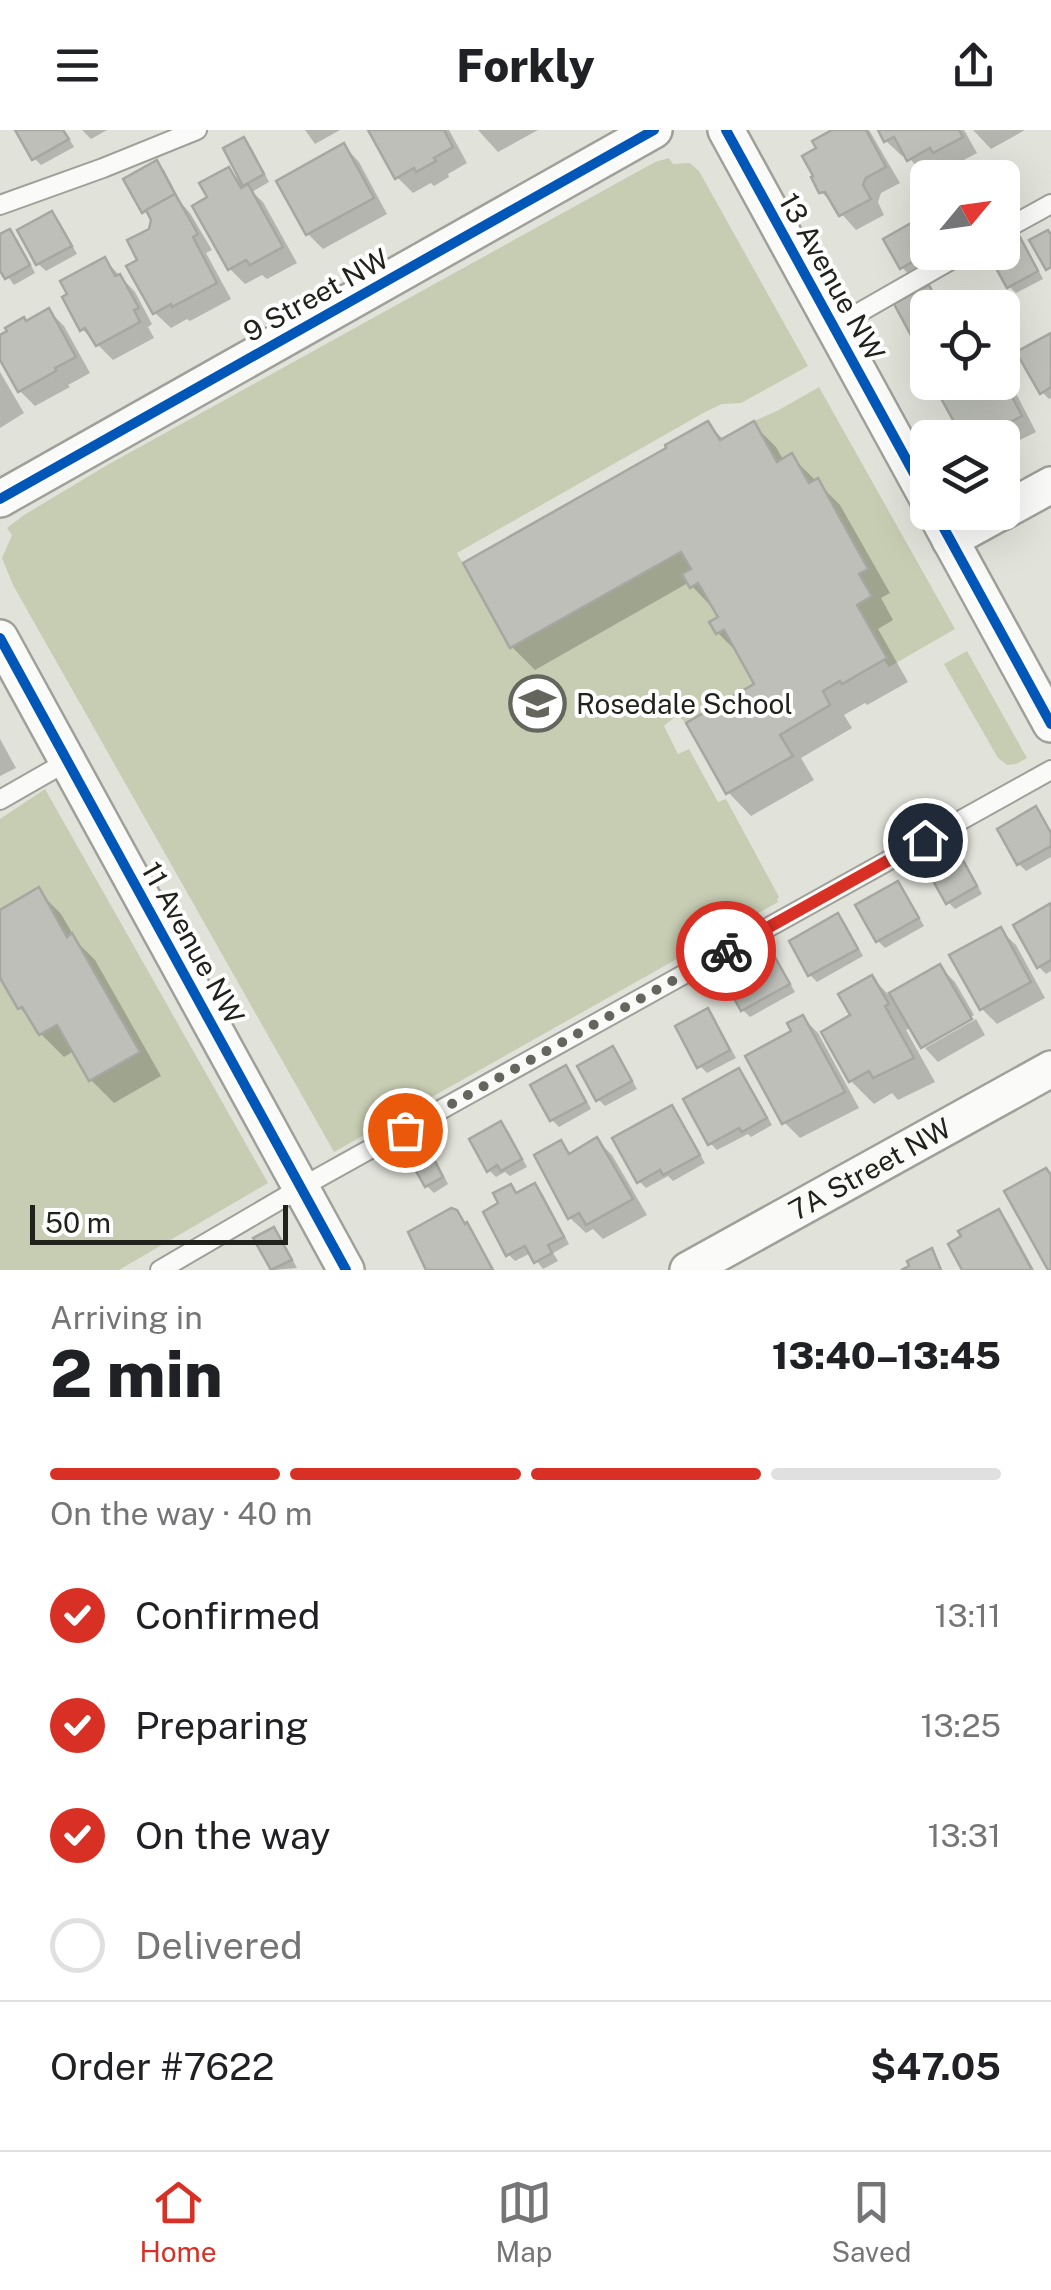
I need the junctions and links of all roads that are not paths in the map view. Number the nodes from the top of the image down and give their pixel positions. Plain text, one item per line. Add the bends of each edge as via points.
1 (197, 130) edge
2 (654, 130) edge
3 (726, 130) edge
4 (1051, 204) edge
5 (0, 205) edge
6 (1020, 221) edge
7 (933, 270) edge
8 (834, 326) junction
9 (910, 466) edge
10 (1051, 485) edge
11 (0, 500) edge
12 (1020, 502) edge
13 (944, 530) edge
14 (0, 638) edge
15 (1051, 724) edge
16 (68, 761) junction
17 (1051, 770) edge
18 (0, 800) edge
19 (1051, 1069) edge
20 (302, 1188) junction
21 (160, 1270) edge
22 (346, 1270) edge
23 (688, 1270) edge

1 - 5 lane
2 - 11 street, 9 Street NW
3 - 8 street, 13 Avenue NW
4 - 6 lane
7 - 8 lane
8 - 9 street, 13 Avenue NW
10 - 12 street
13 - 15 street
14 - 16 street, 11 Avenue NW
16 - 18 lane
16 - 20 street, 11 Avenue NW
17 - 20 lane
19 - 23 street, 7A Street NW
20 - 21 lane
20 - 22 street, 11 Avenue NW

